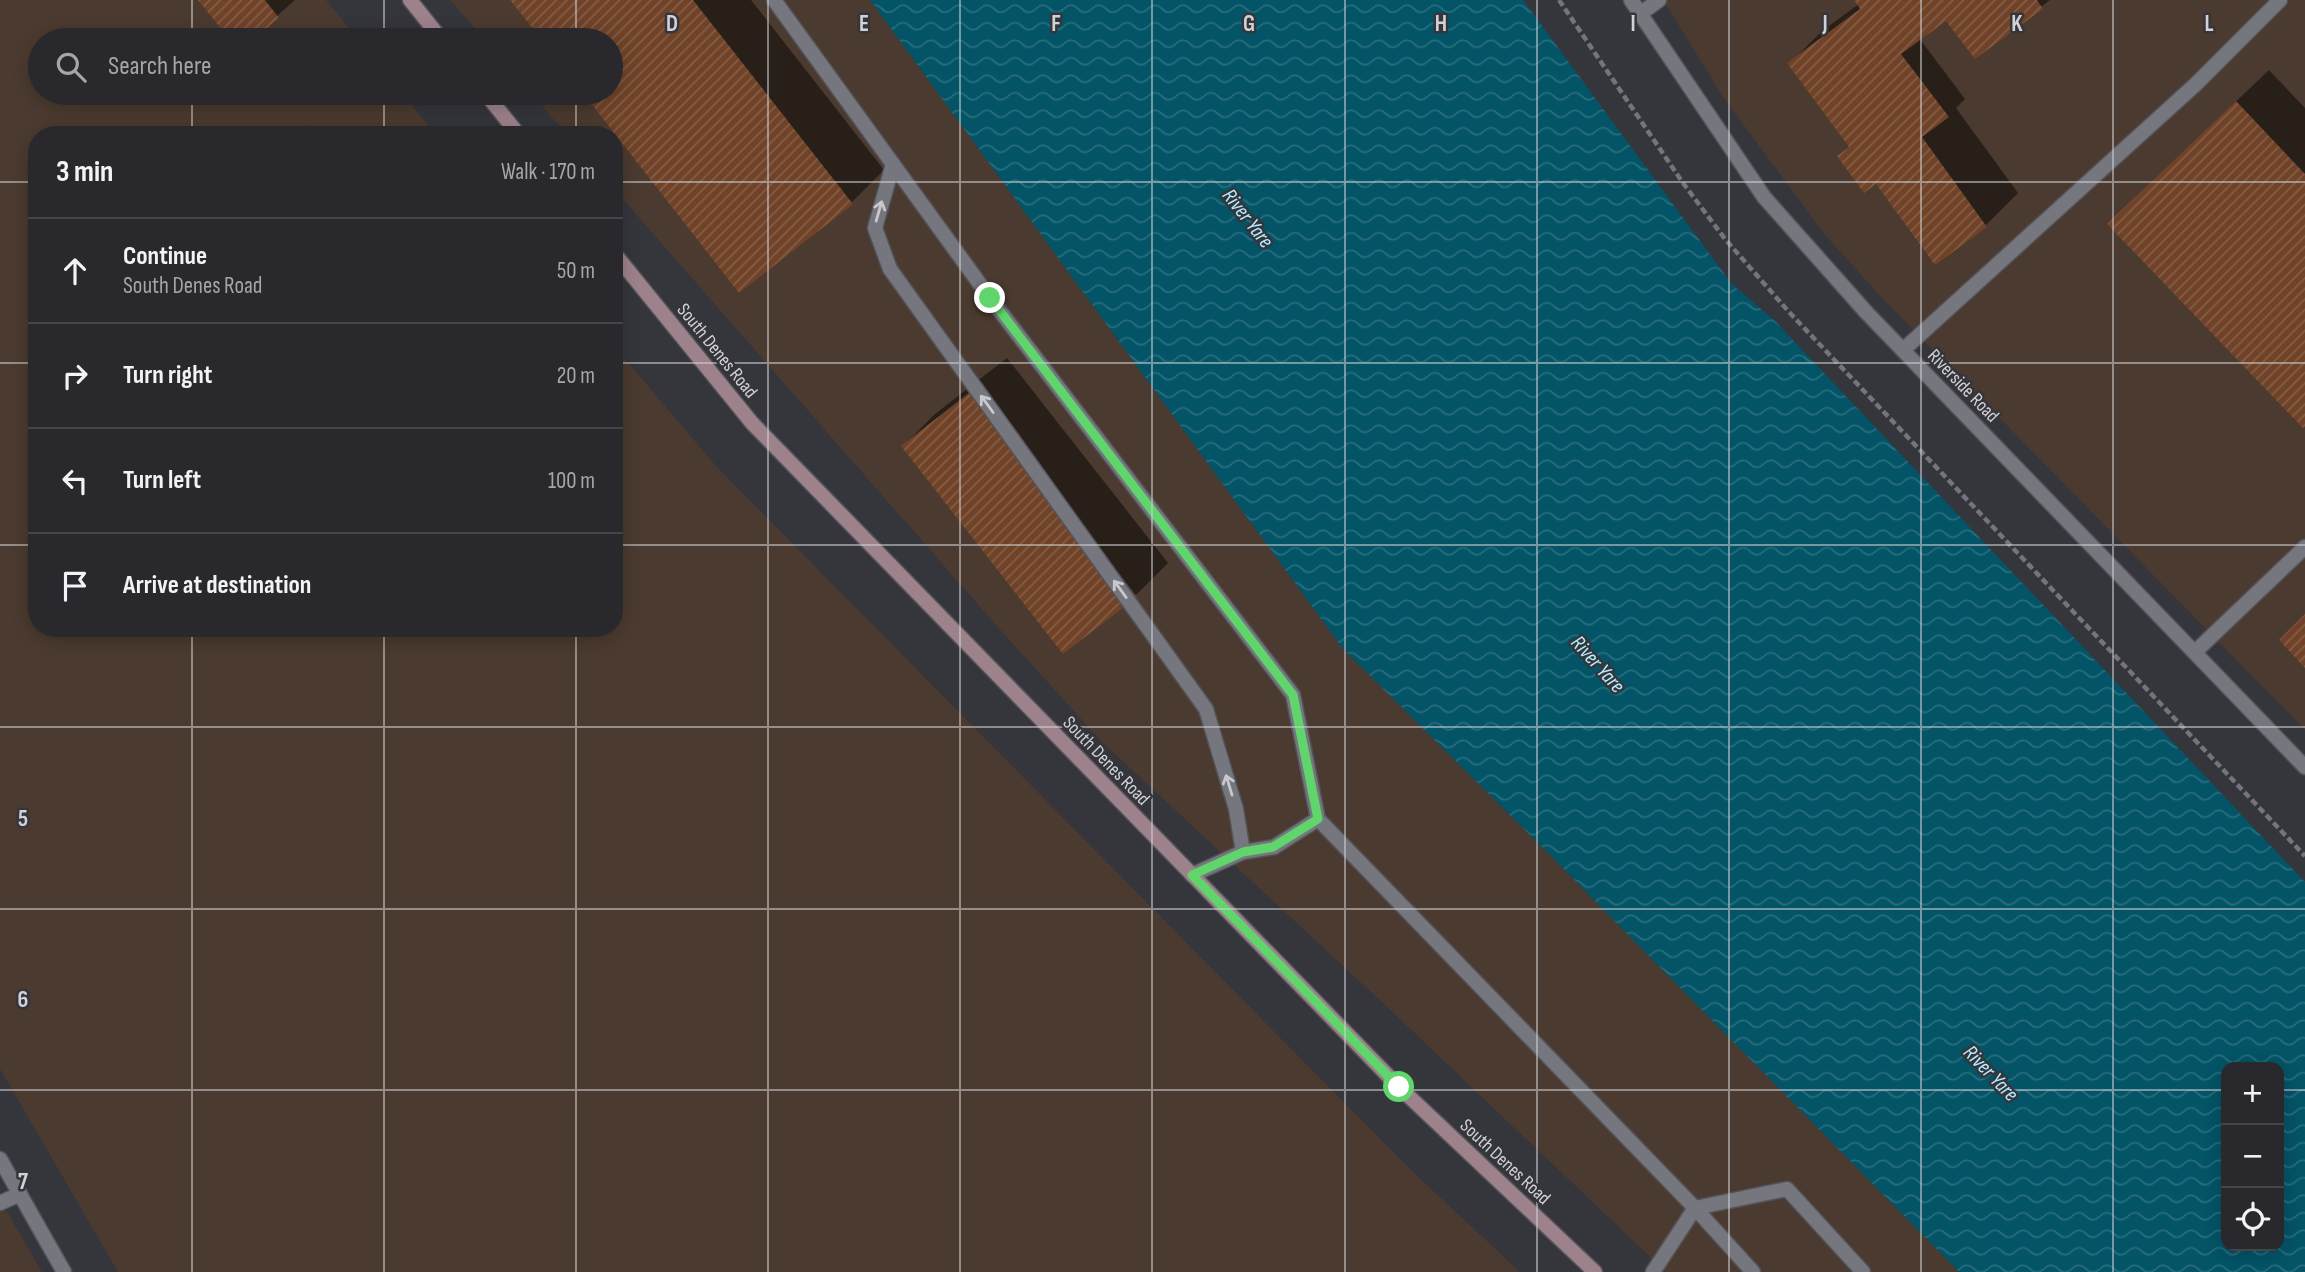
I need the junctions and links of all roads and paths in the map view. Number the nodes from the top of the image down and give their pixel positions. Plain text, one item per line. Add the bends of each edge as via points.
1 (410, 0) edge
2 (774, 0) edge
3 (1559, 0) edge
4 (1631, 0) edge
5 (1659, 0) edge
6 (2280, 0) edge
7 (1640, 14) junction
8 (432, 28) edge
9 (495, 105) edge
10 (512, 126) edge
11 (893, 164) junction
12 (623, 264) edge
13 (1903, 350) junction
14 (2305, 547) edge
15 (2196, 651) junction
16 (2305, 767) edge
17 (1318, 819) junction
18 (1243, 852) junction
19 (2305, 856) edge
20 (1192, 875) junction
21 (0, 1159) edge
22 (20, 1194) junction
23 (0, 1203) edge
24 (1695, 1208) junction
25 (64, 1272) edge
26 (1595, 1272) edge
27 (1653, 1272) edge
28 (1753, 1272) edge
29 (1863, 1272) edge

1 - 8 street
2 - 11 street
3 - 19 path via 1683,183 1734,249
4 - 7 street, Riverside Road
5 - 7 street
6 - 13 street via 2196,84
7 - 13 street, Riverside Road via 1764,197
9 - 10 street
11 - 17 street via 1293,695
18 -> 11 street via 1236,809 1206,709 890,269 874,228
12 - 20 street, South Denes Road via 752,423
13 - 15 street, Riverside Road
14 - 15 street
15 - 16 street, Riverside Road
17 - 18 street via 1273,847
17 - 24 street
18 - 20 street
20 - 26 street, South Denes Road via 1399,1087
21 - 22 street
22 - 23 street
22 - 25 street
24 - 27 street
24 - 28 street
24 - 29 street via 1787,1189

